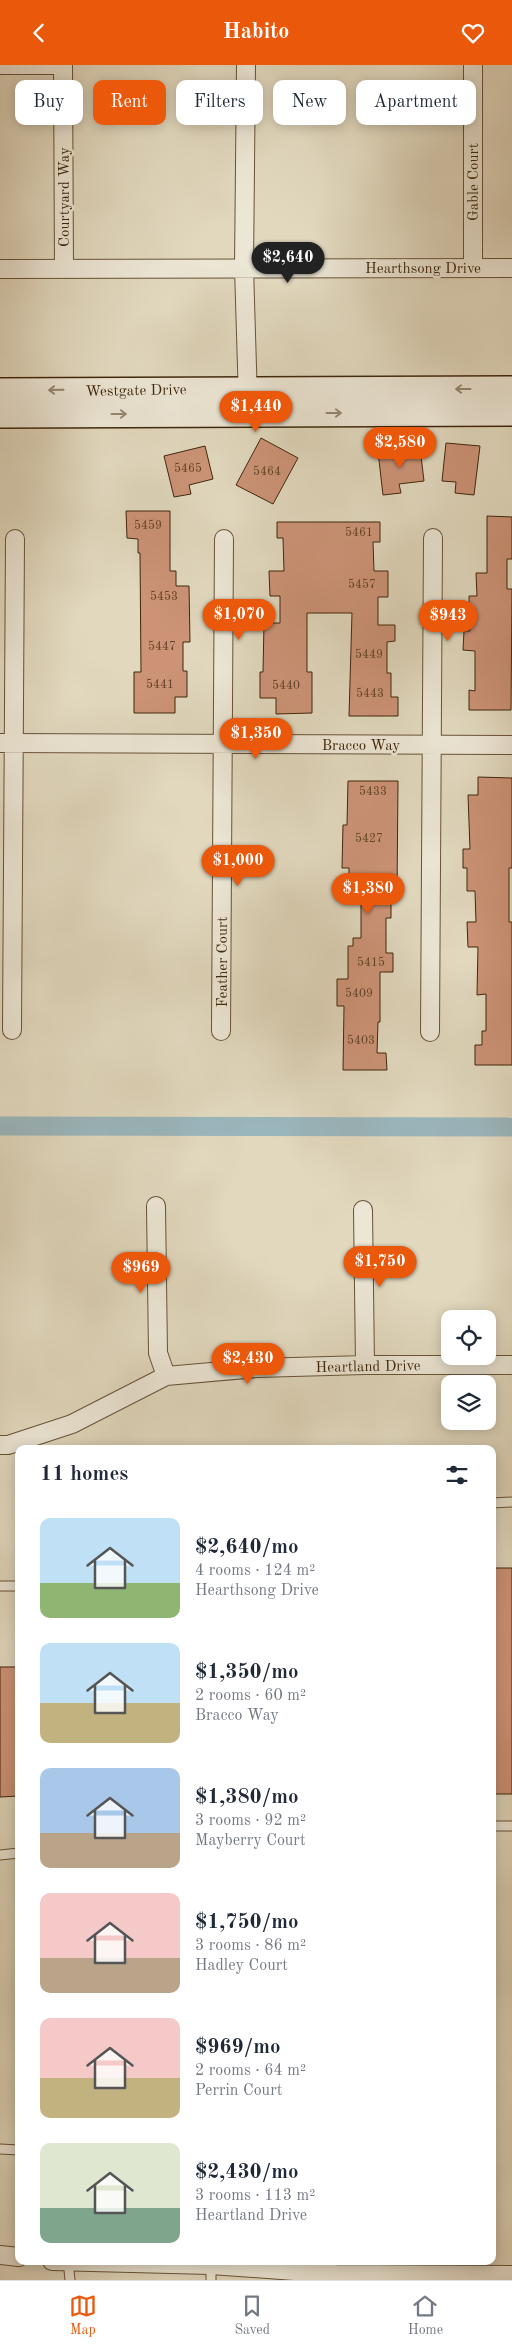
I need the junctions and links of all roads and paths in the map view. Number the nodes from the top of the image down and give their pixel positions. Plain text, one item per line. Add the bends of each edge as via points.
1 (0, 65) edge
2 (64, 65) edge
3 (246, 65) edge
4 (473, 65) edge
5 (244, 268) junction
6 (473, 268) junction
7 (512, 268) edge
8 (0, 269) edge
9 (64, 269) junction
10 (512, 389) edge
11 (0, 391) edge
12 (248, 401) junction
13 (512, 413) edge
14 (0, 415) edge
15 (433, 538) dead end
16 (15, 539) dead end
17 (224, 539) dead end
18 (7, 743) edge
19 (223, 744) junction
20 (432, 745) junction
21 (512, 745) edge
22 (12, 1030) dead end
23 (221, 1031) dead end
24 (430, 1032) dead end
25 (156, 1206) dead end
26 (363, 1210) dead end
27 (365, 1365) junction
28 (512, 1365) edge
29 (166, 1376) junction
30 (0, 1445) edge
31 (512, 1502) edge
32 (496, 1503) edge
33 (0, 1586) edge
34 (15, 1586) edge
35 (496, 1826) edge
36 (512, 1826) edge
37 (15, 1853) edge
38 (0, 1855) edge
39 (0, 2149) edge
40 (15, 2150) edge
41 (0, 2255) edge
42 (15, 2257) edge
43 (64, 2266) edge
44 (220, 2268) edge
45 (512, 2275) edge
46 (392, 2277) edge

1 - 2 street
2 - 9 street, Courtyard Way
3 - 5 street
4 - 6 street, Gable Court
5 - 6 street, Hearthsong Drive
5 - 9 street, Hearthsong Drive
5 - 12 street
6 - 7 street, Hearthsong Drive
8 - 9 street, Hearthsong Drive
10 -> 12 street, Westgate Drive
12 -> 11 street, Westgate Drive
12 -> 13 street, Westgate Drive
14 -> 12 street, Westgate Drive
15 - 20 street
16 - 18 street
17 - 19 street, Feather Court
18 - 19 street, Bracco Way
18 - 22 street
19 - 20 street, Bracco Way
19 - 23 street, Feather Court
20 - 21 street, Bracco Way
20 - 24 street
25 - 29 street via 158,1353
26 - 27 street
27 - 28 street, Heartland Drive
27 - 29 street, Heartland Drive via 257,1368
29 - 30 street, Heartland Drive via 72,1424
31 - 32 lane
33 - 34 lane
35 - 36 lane
37 - 38 lane
39 - 40 lane
41 - 42 street
43 - 44 street
44 - 46 street
45 - 46 street

